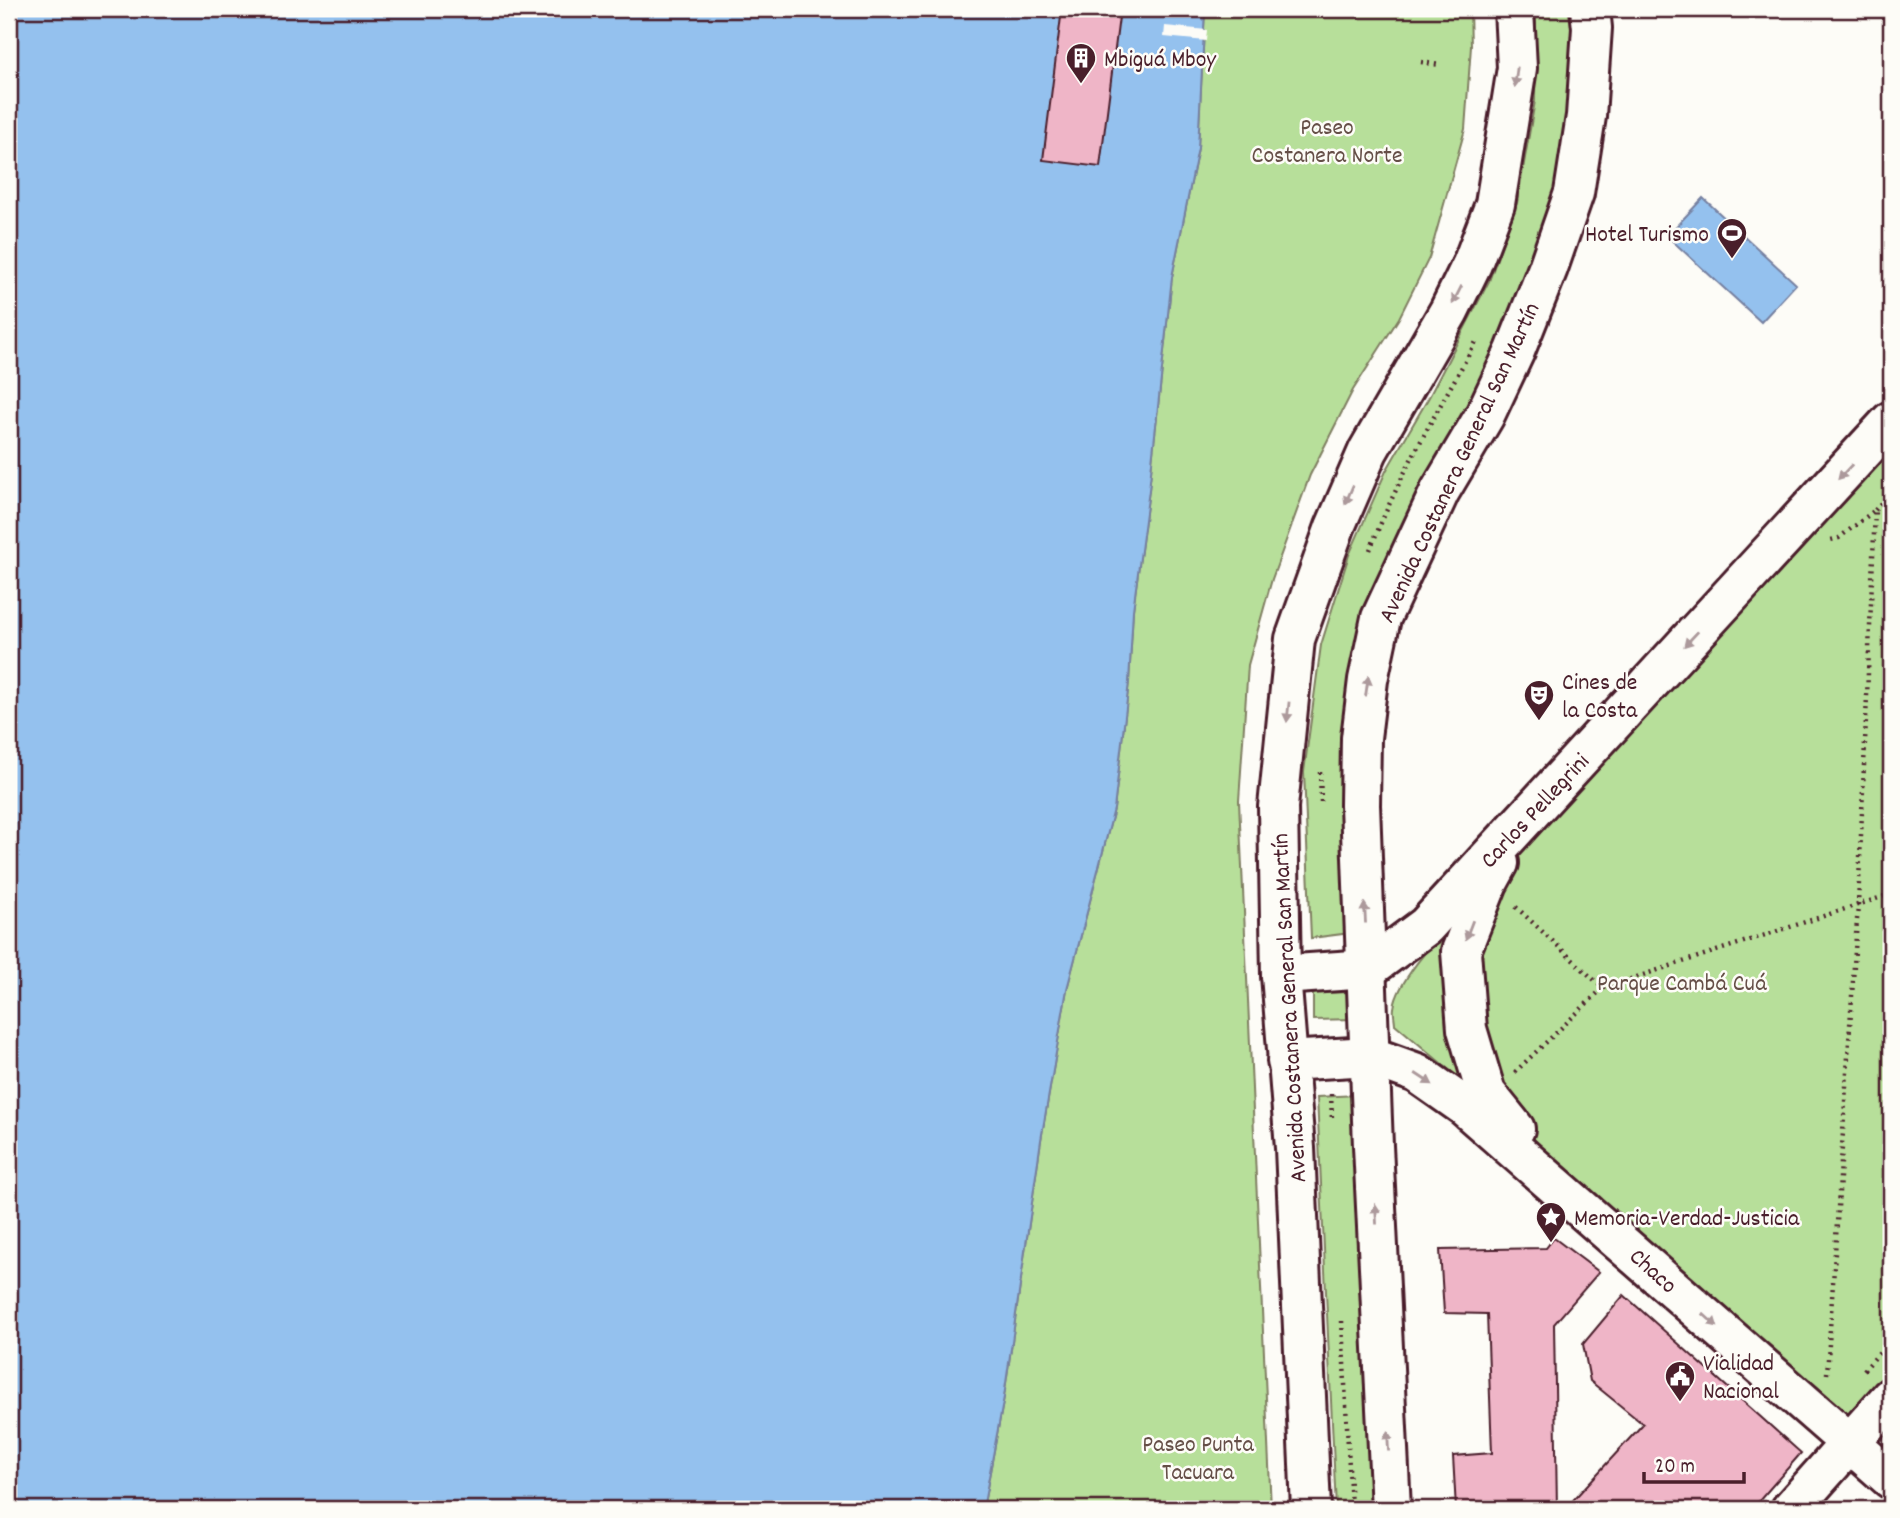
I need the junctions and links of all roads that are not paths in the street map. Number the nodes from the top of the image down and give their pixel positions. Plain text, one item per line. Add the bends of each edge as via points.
1 (1514, 9) edge
2 (1590, 9) edge
3 (1891, 421) edge
4 (1520, 825) junction
5 (1368, 968) junction
6 (1281, 975) junction
7 (1370, 1056) junction
8 (1287, 1062) junction
9 (1564, 1191) junction
10 (1891, 1397) edge
11 (1851, 1442) junction
12 (1891, 1479) edge
13 (1311, 1509) edge
14 (1391, 1509) edge
15 (1791, 1509) edge

1 -> 6 main road, Avenida Costanera General San Martín via 1517,68 1494,204 1449,311 1368,451 1295,639 1278,807
5 -> 2 main road, Avenida Costanera General San Martín via 1361,738 1367,680 1381,618 1440,491 1485,415 1515,351 1574,193 1586,116
3 -> 4 main road, Carlos Pellegrini
4 - 5 main road, Carlos Pellegrini via 1426,926
4 -> 9 main road via 1488,883 1461,951 1467,1029 1486,1094
5 - 6 main road
5 - 7 main road, Avenida Costanera General San Martín
6 - 8 main road, Avenida Costanera General San Martín
7 - 8 main road, Chaco
7 -> 9 main road, Chaco via 1417,1073 1464,1106
14 -> 7 main road, Avenida Costanera General San Martín
8 - 13 main road, Avenida Costanera General San Martín
9 -> 11 main road, Chaco
10 - 11 main road
11 - 12 main road, Chaco
11 - 15 main road

